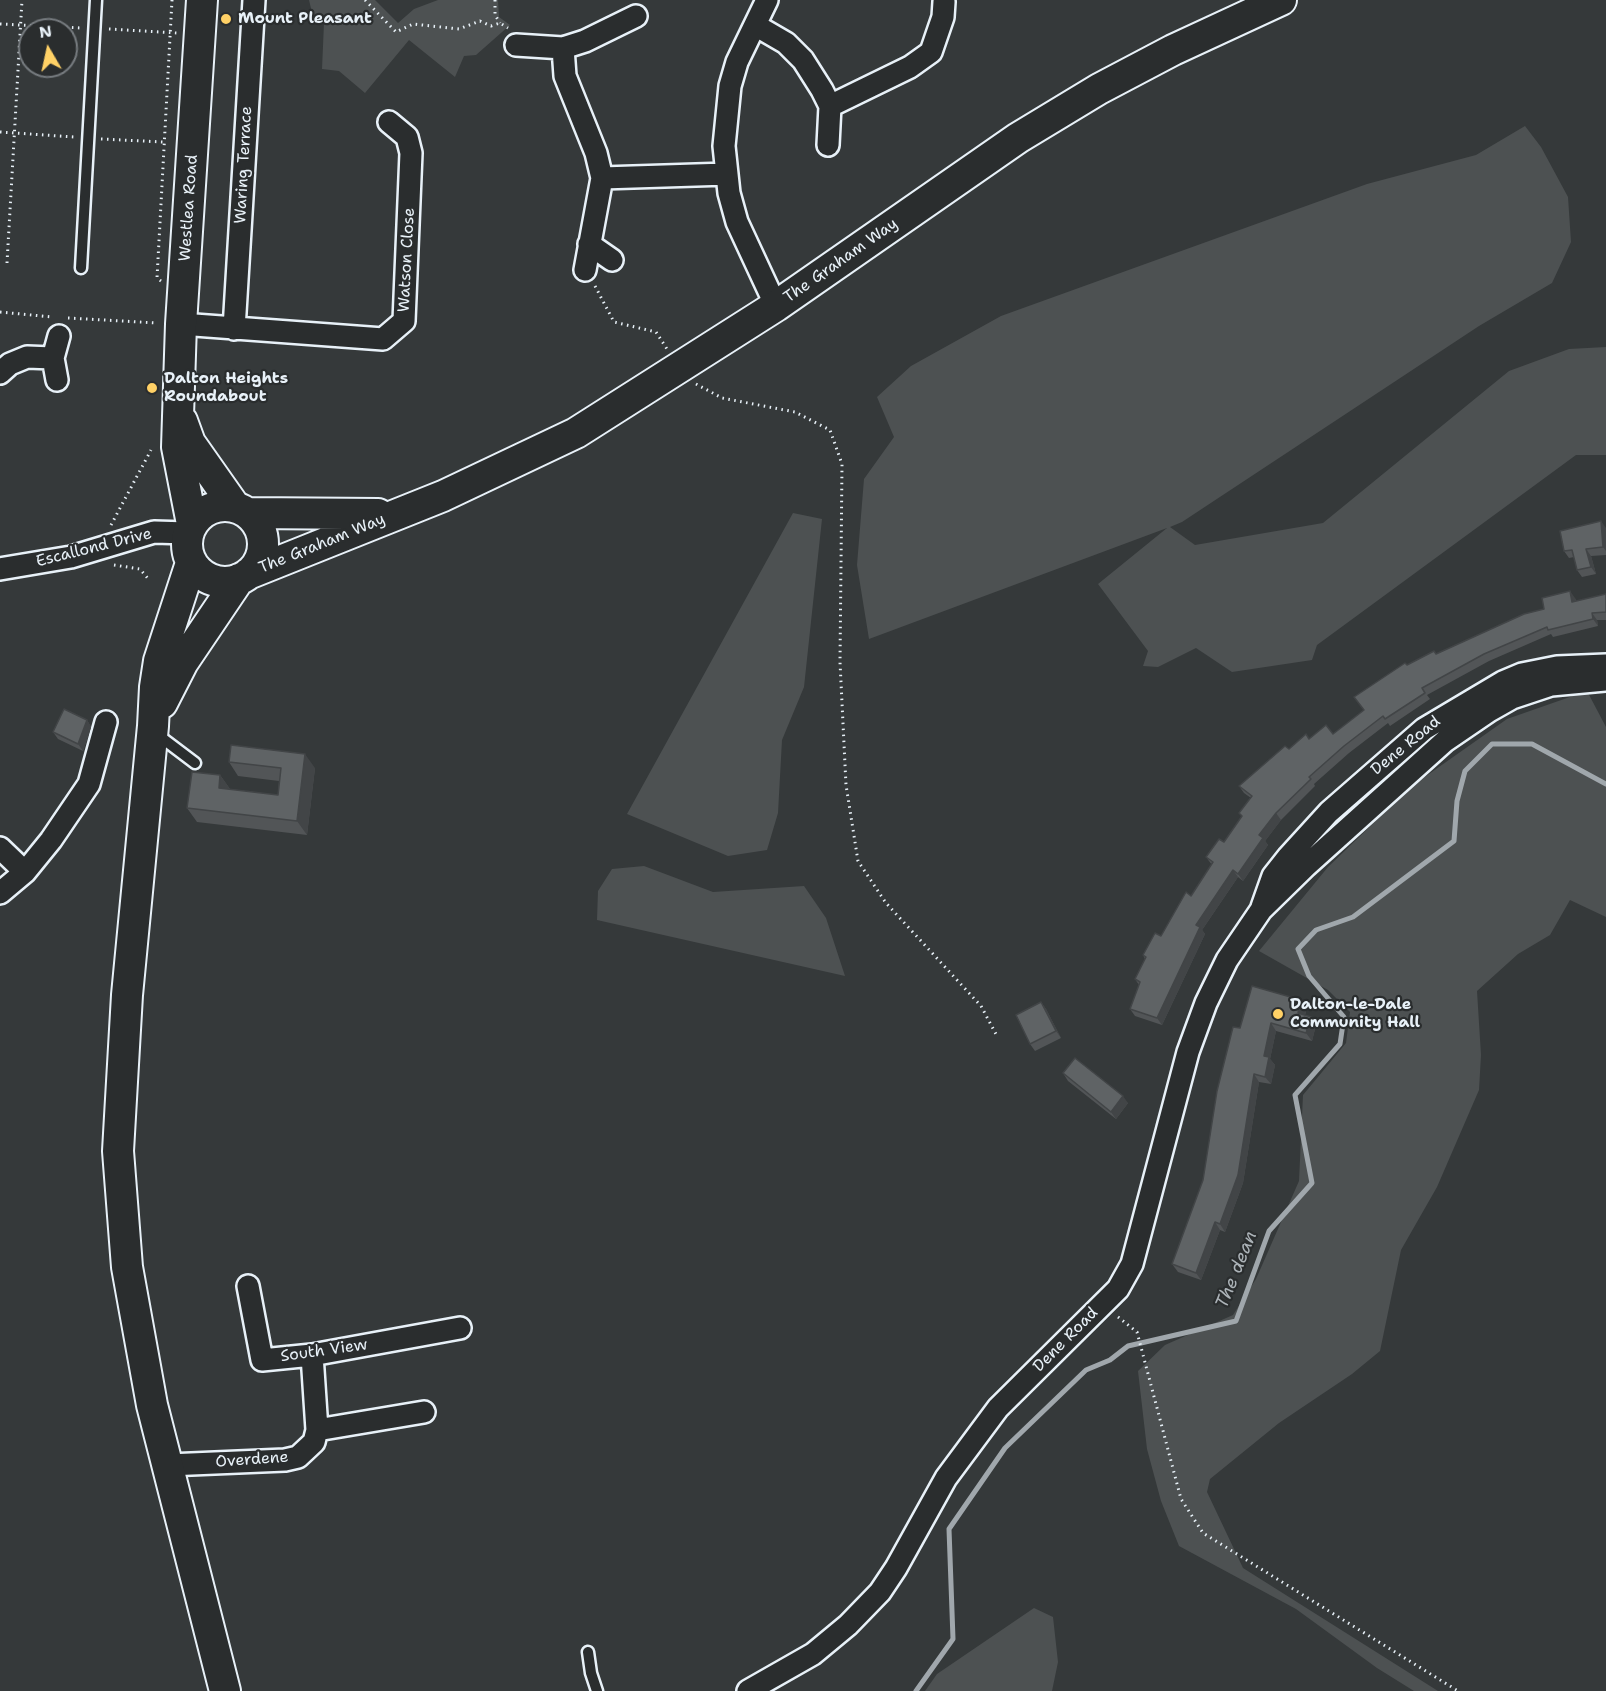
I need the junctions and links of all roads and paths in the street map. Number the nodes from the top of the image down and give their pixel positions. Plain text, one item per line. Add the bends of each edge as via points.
1 (22, 0) edge
2 (96, 0) edge
3 (172, 0) edge
4 (202, 0) edge
5 (254, 0) edge
6 (365, 0) edge
7 (495, 0) edge
8 (767, 0) edge
9 (1281, 0) edge
10 (944, 1) edge
11 (637, 15) dead end
12 (500, 23) junction
13 (755, 25) junction
14 (516, 45) joint
15 (562, 48) junction
16 (830, 106) junction
17 (389, 122) dead end
18 (828, 145) dead end
19 (727, 174) junction
20 (602, 178) junction
21 (589, 244) junction
22 (612, 260) dead end
23 (7, 263) dead end
24 (81, 268) dead end
25 (585, 270) joint
26 (167, 287) dead end
27 (776, 306) junction
28 (0, 312) edge
29 (181, 324) junction
30 (234, 329) junction
31 (59, 336) dead end
32 (53, 358) junction
33 (0, 373) edge
34 (686, 377) junction
35 (57, 380) dead end
36 (179, 416) junction
37 (151, 450) dead end
38 (242, 510) junction
39 (396, 514) junction
40 (190, 529) junction
41 (99, 549) junction
42 (191, 563) junction
43 (0, 569) edge
44 (244, 576) junction
45 (1605, 672) edge
46 (1508, 690) junction
47 (1449, 712) junction
48 (106, 722) dead end
49 (153, 729) junction
50 (1461, 731) junction
51 (195, 763) dead end
52 (0, 848) edge
53 (25, 872) junction
54 (0, 893) edge
55 (1262, 910) junction
56 (997, 1036) dead end
57 (248, 1286) dead end
58 (1121, 1320) dead end
59 (460, 1328) dead end
60 (312, 1355) junction
61 (424, 1412) dead end
62 (317, 1430) junction
63 (168, 1465) junction
64 (588, 1652) dead end
65 (225, 1691) edge
66 (597, 1691) edge
67 (748, 1691) edge
68 (1458, 1691) edge

1 - 23 path
2 - 24 lane
3 - 26 path via 157,278
4 - 29 main road, Westlea Road
5 - 30 street, Waring Terrace
6 - 12 path via 396,32 413,24 459,29 476,21 491,26
7 - 12 path via 495,15
8 - 13 street
9 - 27 main road, The Graham Way via 1173,50 1018,138
10 - 16 street via 931,52 910,67
11 - 15 street
12 - 14 path via 515,34
13 - 16 street via 786,43 803,60
13 - 19 street via 730,86 724,146
14 - 15 street
15 - 20 street via 565,76
16 - 18 street
17 - 30 street, Watson Close via 407,137 411,153 404,321 383,339
19 - 20 street
19 - 27 street via 737,222
20 - 21 street
21 - 22 street
21 - 25 street
25 - 34 path via 614,322 656,332
27 - 34 main road, The Graham Way
28 - 29 path
29 - 30 street, Watson Close
29 - 36 main road, Westlea Road
31 - 32 street
32 - 33 street via 27,357
32 - 35 street
34 - 39 main road, The Graham Way via 498,472
34 - 56 path via 722,398 795,412 830,430 842,464 840,662 846,785 858,861 886,903 981,1006
36 - 38 main road via 190,443
36 - 40 main road, Westlea Road via 177,447
37 - 41 path
38 - 39 main road, The Graham Way
38 - 40 main road via 211,508
38 - 44 main road via 257,524 262,538 262,553
39 - 44 main road, The Graham Way
40 - 41 street, Escallond Drive via 154,532
40 - 42 main road via 187,548
41 - 43 street, Escallond Drive
42 - 44 main road via 212,580 226,582
42 - 49 main road via 159,661
44 - 49 main road via 183,662 166,692
45 - 46 street, Dene Road via 1553,676
46 - 47 street, Dene Road
46 - 50 street, Dene Road
47 - 50 lane
47 - 55 street, Dene Road via 1402,747 1329,812 1273,876
48 - 53 street via 89,784
49 - 51 lane
49 - 63 main road via 127,995 118,1151 127,1267 152,1405
50 - 55 street, Dene Road via 1306,866
52 - 53 street
53 - 54 street
55 - 67 street, Dene Road via 1227,960 1206,1003 1188,1052 1132,1264 1118,1289 998,1408 946,1478 880,1592 813,1654
57 - 60 street, South View via 262,1360
58 - 68 path via 1137,1332 1181,1499 1203,1533
59 - 60 street, South View
60 - 62 street
61 - 62 street
62 - 63 street, Overdene via 314,1442 298,1457
63 - 65 main road
64 - 66 lane

